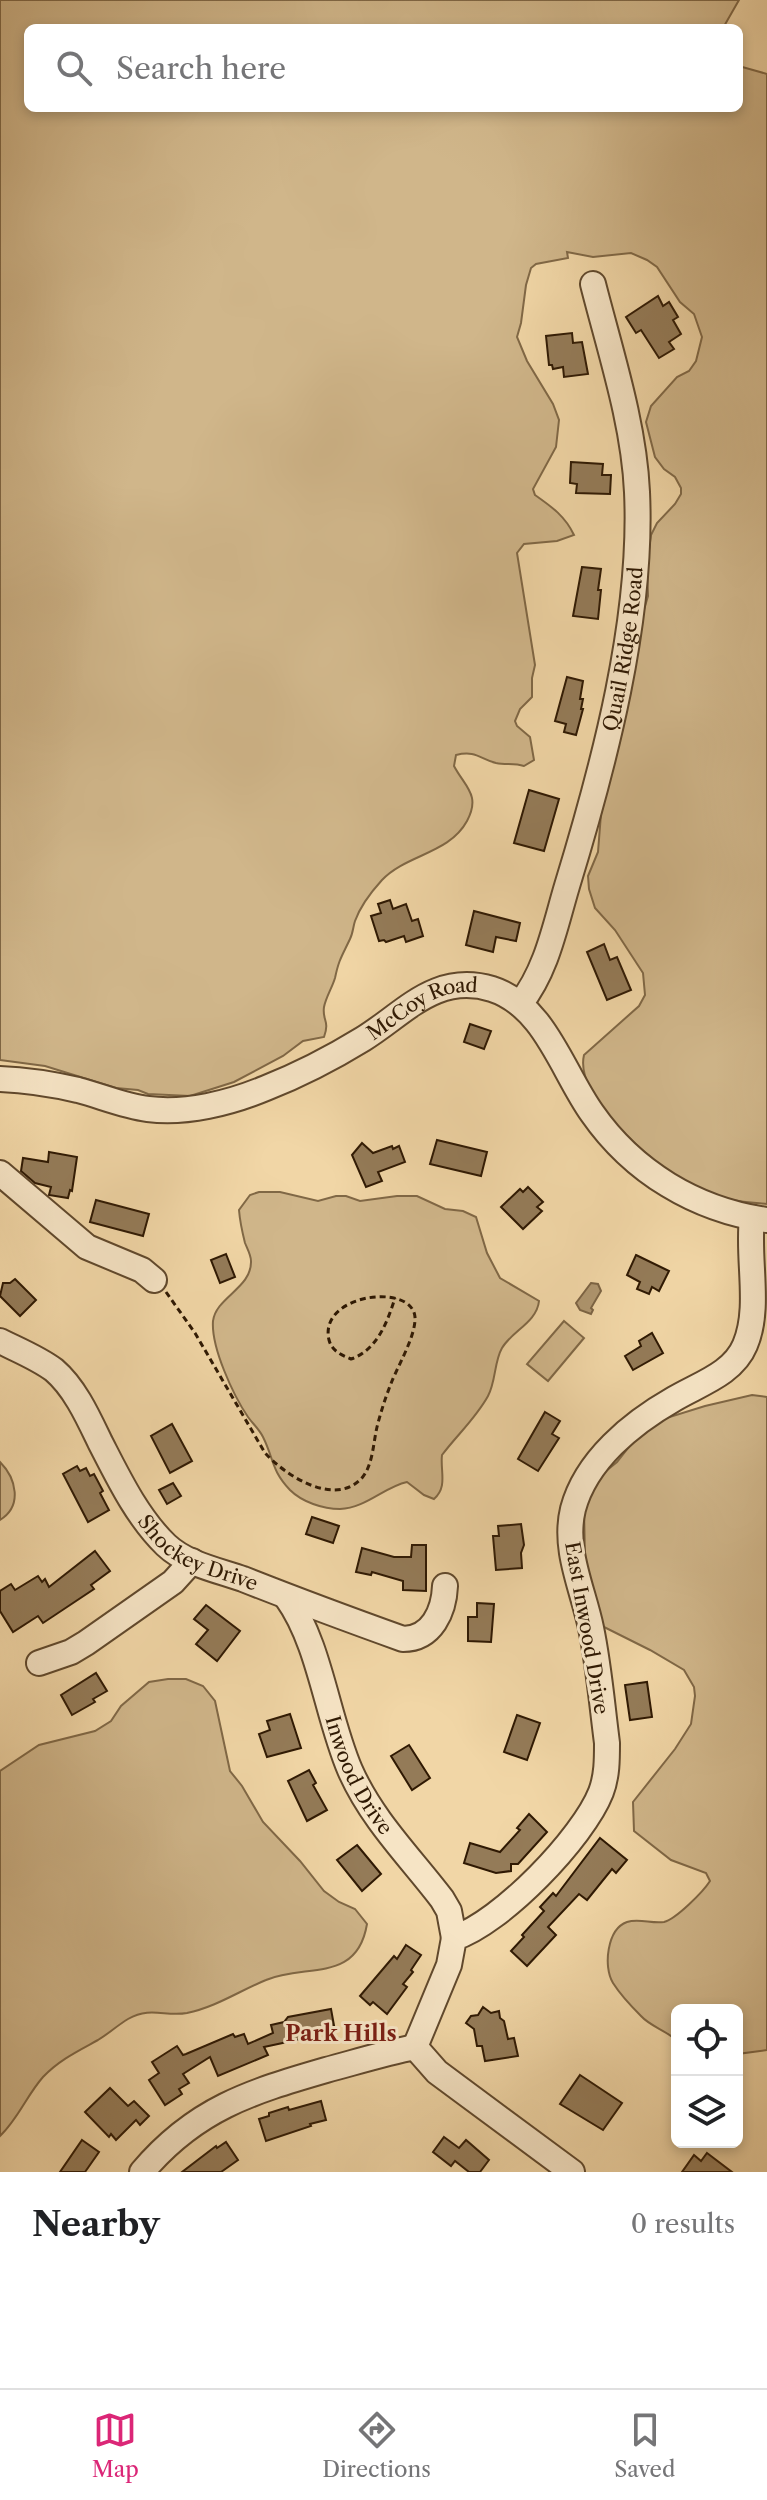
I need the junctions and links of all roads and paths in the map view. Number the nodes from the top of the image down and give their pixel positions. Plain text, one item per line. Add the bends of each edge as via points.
1 (593, 284) dead end
2 (520, 1004) junction
3 (0, 1079) edge
4 (0, 1173) edge
5 (759, 1219) edge
6 (154, 1280) joint
7 (395, 1298) junction
8 (0, 1341) edge
9 (192, 1561) junction
10 (445, 1586) dead end
11 (287, 1598) junction
12 (39, 1663) dead end
13 (454, 1938) junction
14 (415, 2047) junction
15 (142, 2172) edge
16 (572, 2172) edge

1 - 2 street, Quail Ridge Road via 631,437 636,557 615,703 585,827 549,948
2 - 3 street, McCoy Road via 470,984 435,990 364,1038 294,1076 200,1107 147,1109 46,1083
2 - 5 street, McCoy Road via 542,1030 591,1113 630,1157 676,1190
4 - 6 street via 87,1247
5 - 13 street, East Inwood Drive via 750,1251 750,1332 740,1354 729,1367 650,1414 615,1442 587,1478 573,1509 572,1557 591,1626 607,1743 602,1789 588,1816 530,1884 483,1925
6 - 7 path via 195,1333 265,1453 292,1477 337,1490 351,1487 367,1471 384,1400 413,1330 411,1306
7 - 7 path via 372,1297 333,1315 327,1330 331,1346 351,1359 364,1354
8 - 9 street, Shockey Drive via 64,1380 144,1519 168,1547
9 - 11 street, Shockey Drive
9 - 12 street via 173,1582 86,1643
10 - 11 street, Shockey Drive via 440,1614 413,1639
11 - 13 street, Inwood Drive via 309,1642 351,1772 389,1836 442,1899
13 - 14 street via 446,1973
14 - 15 street via 233,2100 178,2136
14 - 16 street via 437,2072

